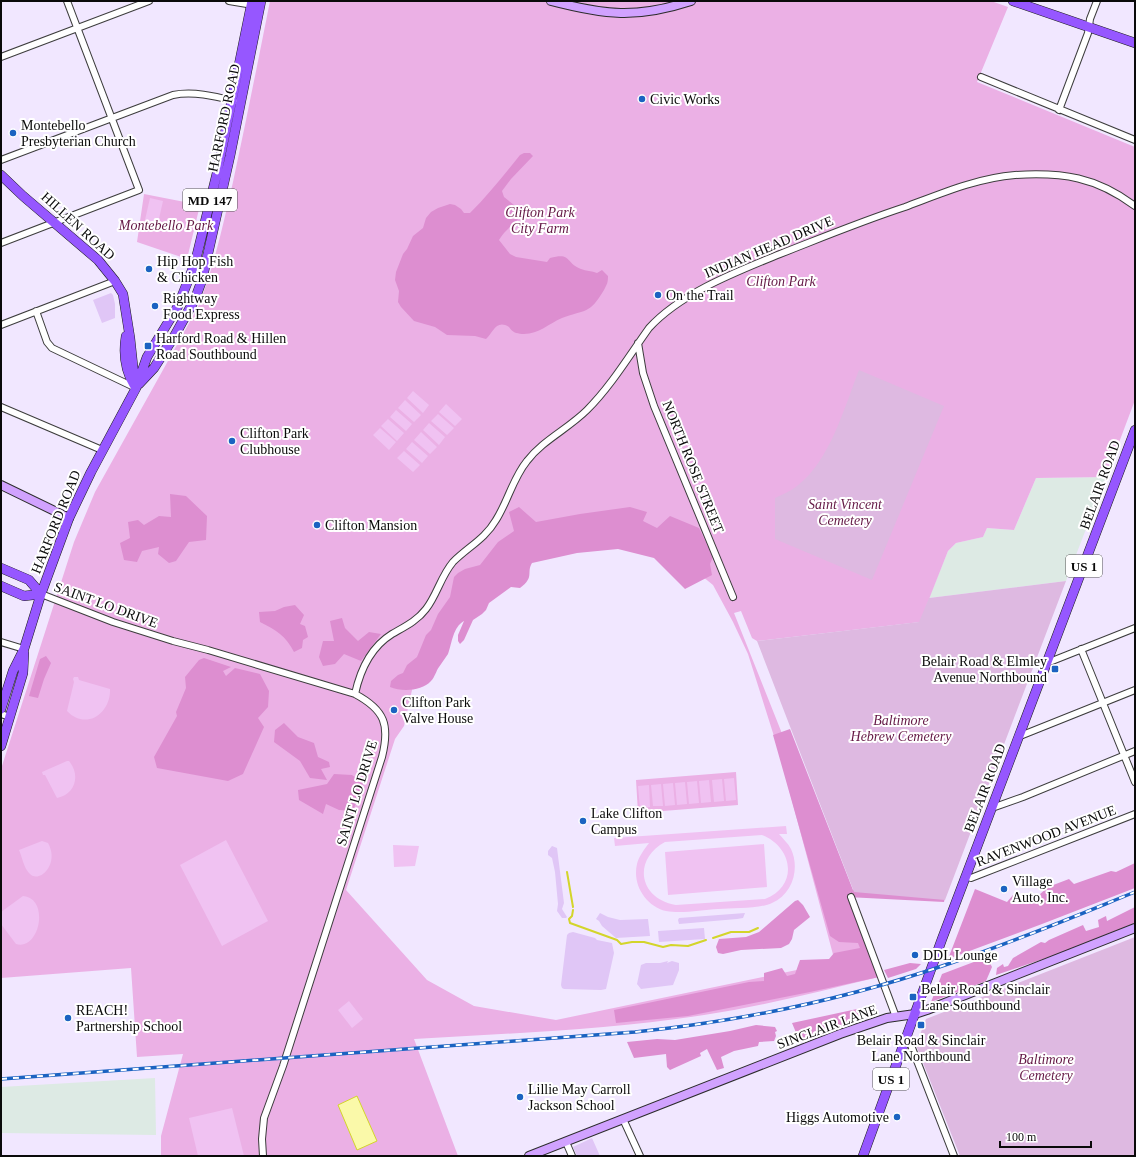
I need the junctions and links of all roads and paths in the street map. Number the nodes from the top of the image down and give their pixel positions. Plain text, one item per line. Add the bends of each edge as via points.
1 (67, 1) edge
2 (149, 1) edge
3 (229, 1) edge
4 (551, 1) edge
5 (690, 1) edge
6 (1013, 1) edge
7 (1097, 1) edge
8 (251, 3) edge
9 (261, 4) edge
10 (1089, 27) junction
11 (77, 28) junction
12 (1135, 43) edge
13 (1, 57) edge
14 (981, 77) dead end
15 (232, 100) junction
16 (241, 102) junction
17 (1059, 110) junction
18 (112, 118) junction
19 (1135, 140) edge
20 (1, 160) edge
21 (1, 175) edge
22 (1135, 206) edge
23 (54, 223) junction
24 (1, 243) edge
25 (115, 281) junction
26 (36, 311) junction
27 (1, 325) edge
28 (128, 329) junction
29 (638, 343) junction
30 (131, 346) junction
31 (147, 357) junction
32 (136, 388) junction
33 (1, 407) edge
34 (1135, 430) edge
35 (102, 450) junction
36 (1, 485) edge
37 (69, 518) junction
38 (1, 568) edge
39 (1, 586) edge
40 (41, 594) junction
41 (733, 597) dead end
42 (1135, 628) edge
43 (1, 642) edge
44 (24, 649) junction
45 (1081, 649) junction
46 (1047, 663) junction
47 (1135, 690) edge
48 (354, 694) junction
49 (1103, 703) junction
50 (1, 709) edge
51 (6, 715) edge
52 (1020, 736) junction
53 (1, 746) edge
54 (1135, 751) edge
55 (1124, 755) junction
56 (1135, 782) edge
57 (992, 808) junction
58 (1135, 814) edge
59 (966, 876) junction
60 (851, 897) dead end
61 (1135, 928) edge
62 (915, 1014) junction
63 (896, 1017) junction
64 (907, 1035) junction
65 (623, 1119) junction
66 (566, 1142) junction
67 (263, 1156) edge
68 (529, 1156) edge
69 (572, 1156) edge
70 (640, 1156) edge
71 (863, 1156) edge
72 (954, 1156) edge

1 - 11 street
2 - 11 street
3 - 8 street
4 - 5 main road via 620,14 656,11
6 - 10 main road
7 - 10 street
8 - 9 street
8 - 15 main road, HARFORD ROAD / MD 147
9 - 16 main road, HARFORD ROAD / MD 147
10 - 12 main road
10 - 17 street
11 - 13 street
11 - 18 street
14 - 17 street
15 - 16 street
15 - 18 street via 195,93 178,94
15 - 31 main road, HARFORD ROAD / MD 147 via 195,263 178,306
16 - 32 main road, HARFORD ROAD / MD 147 via 202,280 195,299 175,335 154,368
17 - 19 street
18 - 20 street
18 - 23 street via 139,190
21 - 23 main road, HILLEN ROAD
22 - 29 street, INDIAN HEAD DRIVE via 1099,184 1070,177 1014,175 979,182 854,224 734,273 664,313
23 - 24 street
23 - 25 main road, HILLEN ROAD via 98,260
25 - 26 street
25 - 28 main road, HILLEN ROAD via 123,294
26 - 27 street
26 - 32 street via 52,348
28 - 30 main road, HILLEN ROAD
28 - 32 main road, HILLEN ROAD via 125,338 125,364 126,371
29 - 41 street, NORTH ROSE STREET via 643,373 654,406
29 - 48 street, INDIAN HEAD DRIVE via 587,410 526,461 491,528 453,562 422,614 390,635 376,648 363,668
30 - 31 main road via 136,355
30 - 32 main road, HILLEN ROAD
31 - 32 main road, HARFORD ROAD / MD 147
32 - 35 main road, HARFORD ROAD / MD 147
33 - 35 street
34 - 46 main road, BELAIR ROAD / US 1
35 - 37 main road, HARFORD ROAD / MD 147
36 - 37 main road
37 - 40 main road, HARFORD ROAD / MD 147
38 - 40 main road via 29,580
39 - 40 main road via 24,596
40 - 44 main road, HARFORD ROAD / MD 147
40 - 48 street, SAINT LO DRIVE via 113,622
42 - 45 street
43 - 44 street
44 - 50 main road, HARFORD ROAD / MD 147
44 - 51 main road, HARFORD ROAD / MD 147 via 23,673
45 - 46 street
45 - 49 street
46 - 52 main road, BELAIR ROAD / US 1
47 - 49 street
48 - 67 street, SAINT LO DRIVE via 370,703 380,714 385,724 385,743 283,1066 264,1118
49 - 52 street
49 - 55 street
51 - 53 main road, HARFORD ROAD / MD 147
52 - 57 main road, BELAIR ROAD / US 1
54 - 55 street
55 - 56 street
55 - 57 street
57 - 59 main road, BELAIR ROAD / US 1
58 - 59 street, RAVENWOOD AVENUE via 972,878
59 - 62 main road, BELAIR ROAD / US 1
60 - 63 street
61 - 62 main road, SINCLAIR LANE
62 - 63 main road, SINCLAIR LANE
62 - 64 main road, BELAIR ROAD / US 1
63 - 65 main road, SINCLAIR LANE via 840,1034
64 - 71 main road, BELAIR ROAD / US 1
64 - 72 street
65 - 66 main road, SINCLAIR LANE
65 - 70 street
66 - 68 main road, SINCLAIR LANE
66 - 69 street

